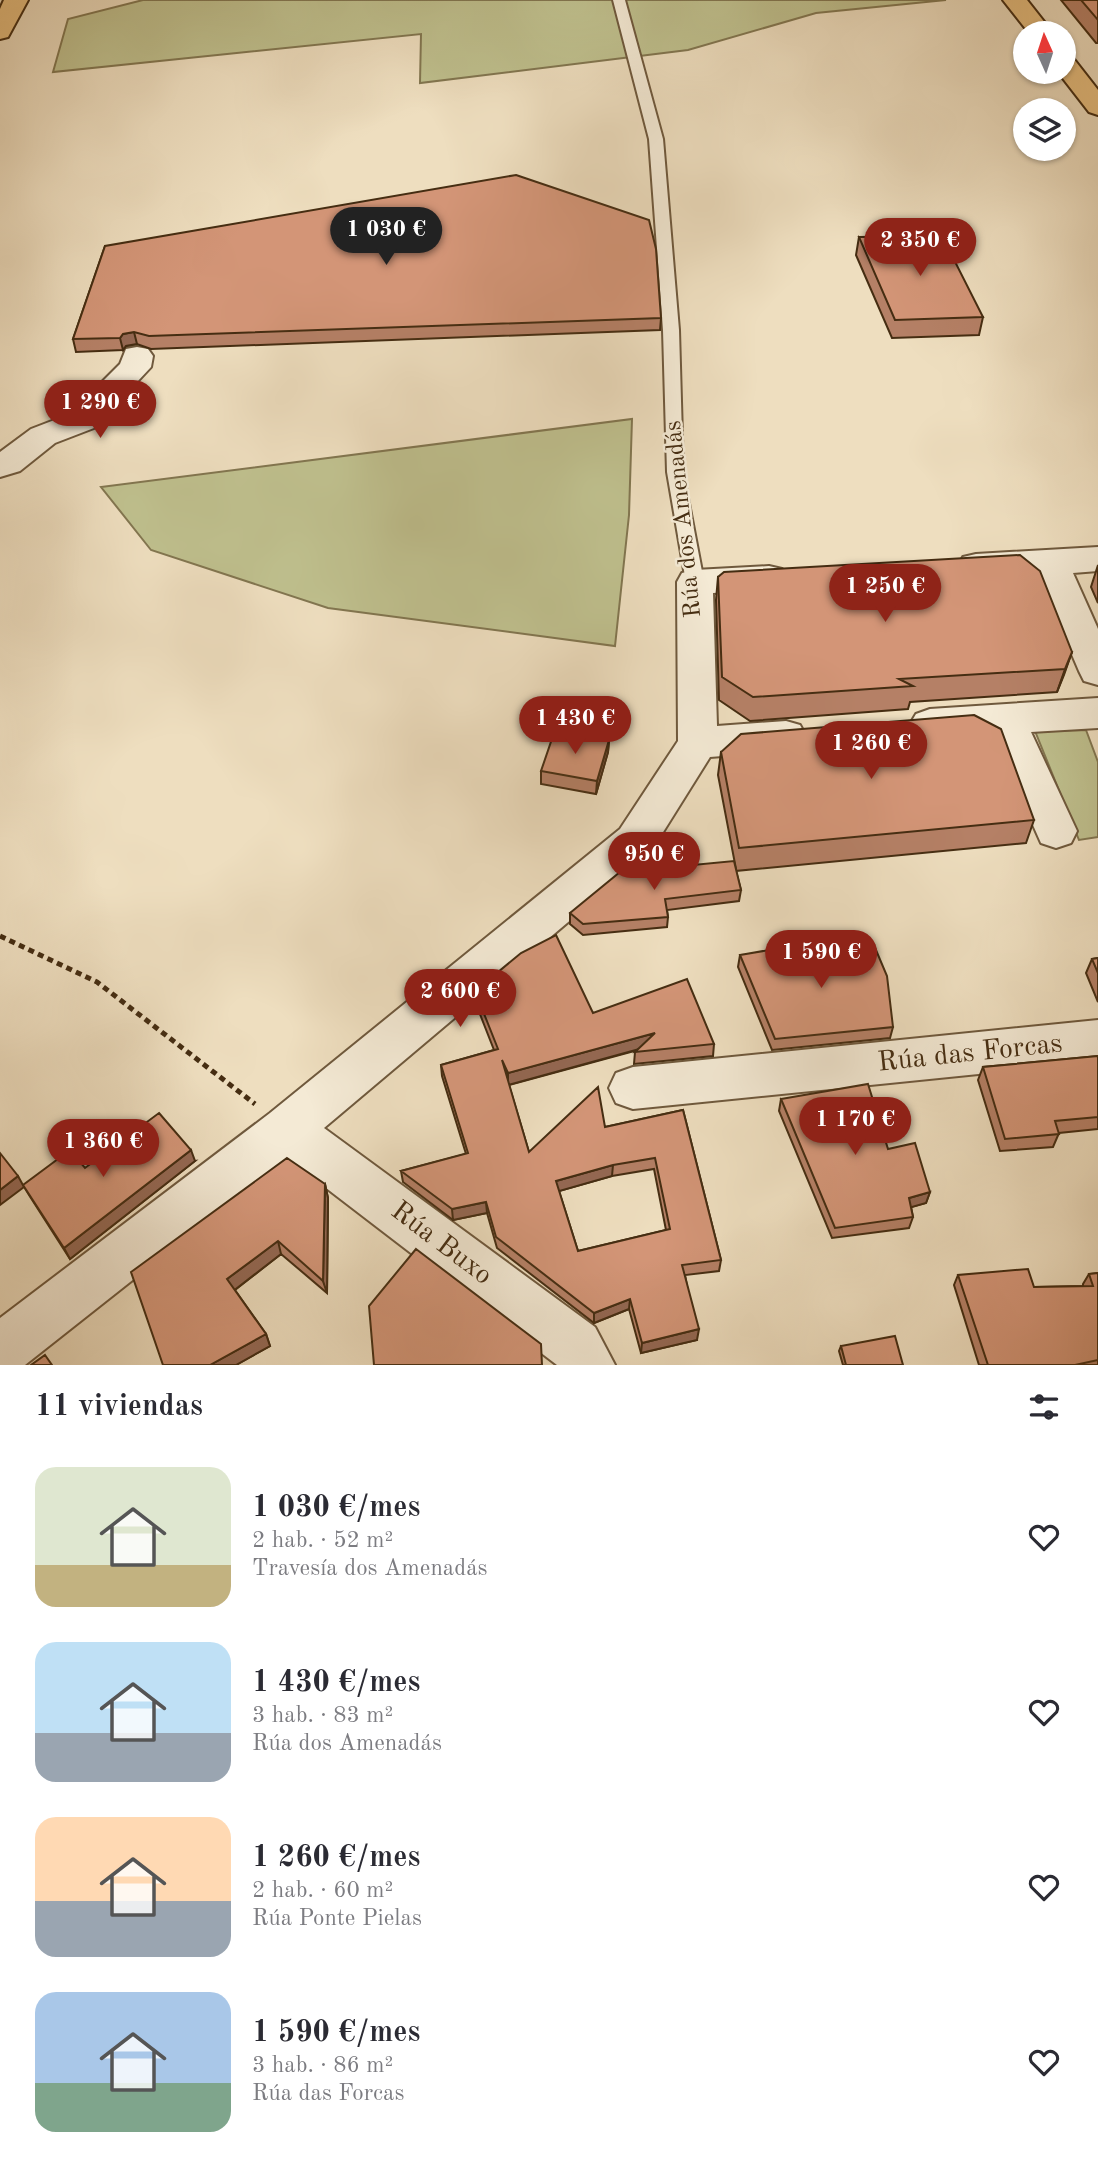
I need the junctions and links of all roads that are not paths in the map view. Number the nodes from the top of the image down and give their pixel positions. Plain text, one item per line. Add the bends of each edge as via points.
1 (16, 0) edge
2 (620, 0) edge
3 (1015, 0) edge
4 (1032, 21) edge
5 (0, 32) edge
6 (1076, 79) edge
7 (1098, 107) edge
8 (137, 356) dead end
9 (0, 466) edge
10 (1098, 559) edge
11 (1050, 562) junction
12 (941, 568) edge
13 (804, 576) edge
14 (695, 582) junction
15 (1098, 671) edge
16 (1098, 713) edge
17 (1005, 718) junction
18 (898, 726) edge
19 (818, 733) edge
20 (698, 743) junction
21 (1056, 831) dead end
22 (1098, 1041) edge
23 (633, 1088) dead end
24 (287, 1129) junction
25 (0, 1351) edge
26 (588, 1365) edge

1 - 5 main road
2 - 14 lane, Rúa dos Amenadás via 656,139 671,330 675,472
3 - 4 main road
6 - 7 main road
8 - 9 street via 135,367 82,421 43,436
10 - 11 street
11 - 12 street
11 - 15 street
13 - 14 street
14 - 20 street, Rúa dos Amenadás
16 - 17 street
17 - 18 street
17 - 21 street
19 - 20 street
20 - 24 street via 635,841
22 - 23 street, Rúa das Forcas
24 - 25 street
24 - 26 street, Rúa Buxo via 576,1346

